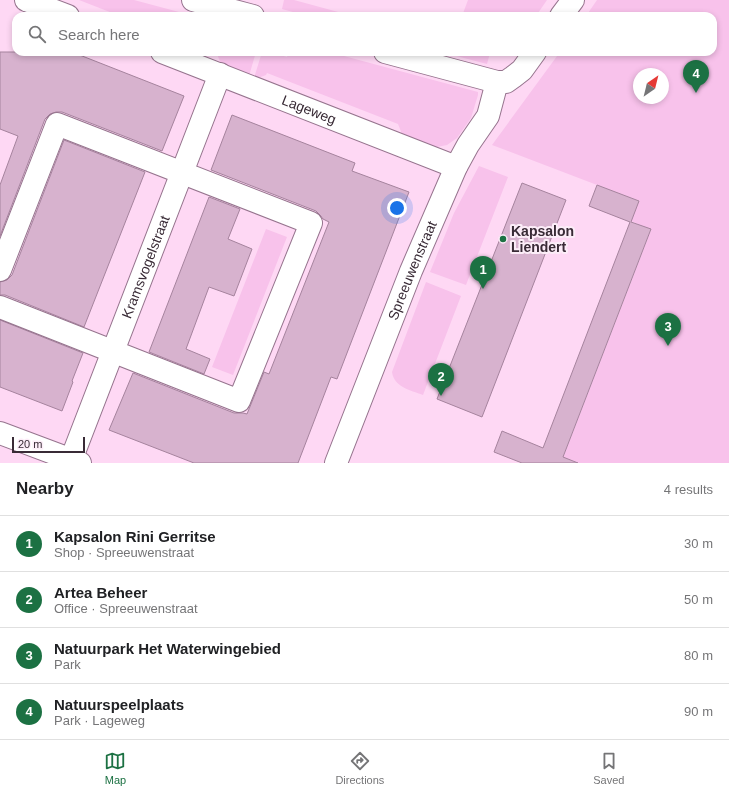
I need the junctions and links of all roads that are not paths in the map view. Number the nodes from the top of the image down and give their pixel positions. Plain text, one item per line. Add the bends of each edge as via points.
1 (26, 0) edge
2 (193, 0) edge
3 (573, 0) edge
4 (58, 12) edge
5 (238, 12) edge
6 (564, 12) edge
7 (173, 56) edge
8 (400, 56) edge
9 (532, 56) edge
10 (220, 74) junction
11 (497, 82) junction
12 (456, 167) junction
13 (182, 173) junction
14 (0, 270) edge
15 (0, 307) edge
16 (113, 352) junction
17 (0, 433) edge
18 (75, 461) edge
19 (336, 463) edge

1 - 4 street
2 - 5 street
3 - 6 street
7 - 10 street, Lageweg
8 - 11 street
9 - 11 street via 522,70 510,80
10 - 12 street, Lageweg
10 - 13 street, Kramsvogelstraat
11 - 12 street, Spreeuwenstraat via 488,116
12 - 19 street, Spreeuwenstraat via 411,271
13 - 14 street via 57,124
13 - 16 street, Kramsvogelstraat
13 - 16 street via 311,223 239,401
15 - 16 street
16 - 18 street, Kramsvogelstraat
17 - 18 street

